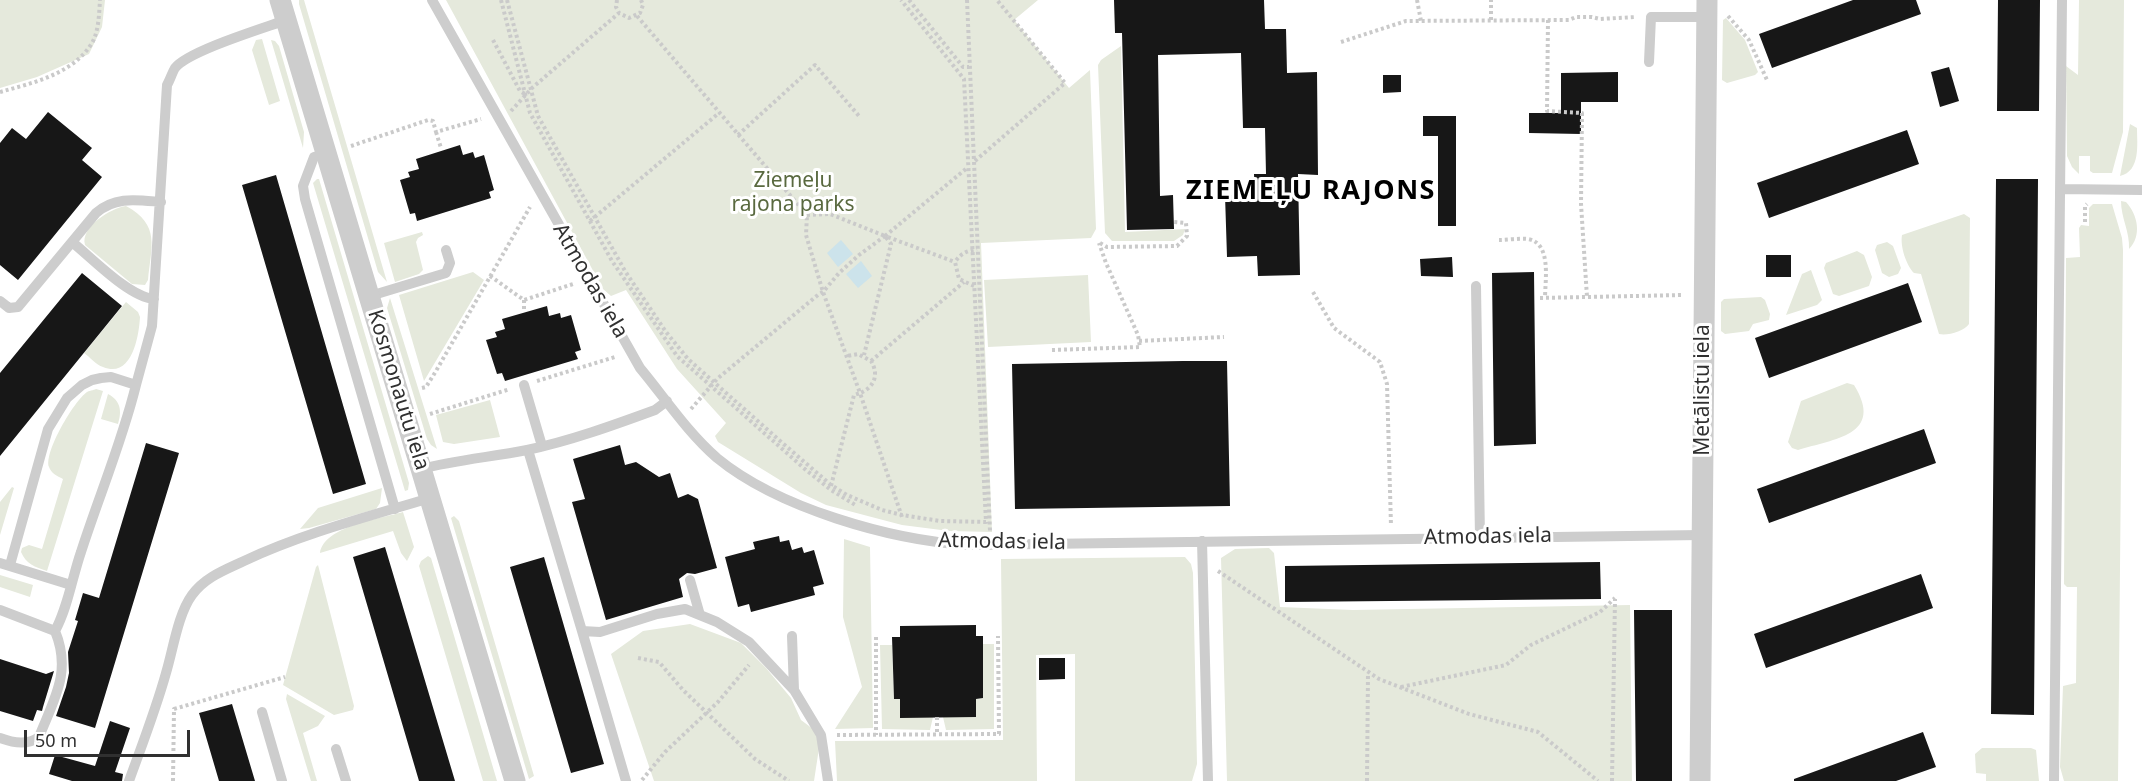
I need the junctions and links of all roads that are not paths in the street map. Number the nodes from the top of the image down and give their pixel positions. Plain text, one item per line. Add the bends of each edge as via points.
1 (280, 0) edge
2 (432, 0) edge
3 (2062, 0) edge
4 (1713, 10) edge
5 (286, 20) junction
6 (1649, 62) dead end
7 (328, 153) junction
8 (2061, 189) junction
9 (2142, 190) edge
10 (160, 202) junction
11 (72, 242) junction
12 (446, 250) dead end
13 (1476, 286) dead end
14 (370, 296) junction
15 (154, 299) junction
16 (0, 301) edge
17 (136, 385) junction
18 (524, 385) dead end
19 (667, 401) junction
20 (542, 446) junction
21 (528, 450) junction
22 (422, 469) junction
23 (430, 498) junction
24 (395, 509) junction
25 (1702, 535) junction
26 (1480, 538) junction
27 (1202, 542) junction
28 (5, 564) edge
29 (690, 580) dead end
30 (71, 585) junction
31 (0, 610) edge
32 (700, 615) junction
33 (55, 631) junction
34 (582, 632) junction
35 (792, 636) dead end
36 (794, 690) junction
37 (262, 712) dead end
38 (0, 738) edge
39 (336, 749) dead end
40 (129, 781) edge
41 (282, 781) edge
42 (346, 781) edge
43 (514, 781) edge
44 (626, 781) edge
45 (828, 781) edge
46 (1208, 781) edge
47 (1700, 781) edge
48 (2054, 781) edge

1 - 5 street, Kosmonautu iela
2 - 19 lane, Atmodas iela via 640,368
3 - 8 lane
4 - 6 lane via 1650,17
4 - 25 street, Metālistu iela
5 - 7 street, Kosmonautu iela
5 - 10 lane via 211,48 176,67 167,85
7 - 14 street, Kosmonautu iela
7 - 24 lane via 314,158 303,186 305,199
8 - 9 lane
8 - 48 lane
10 - 11 lane via 116,201 105,205
10 - 15 lane
11 - 15 lane via 132,291
11 - 16 lane via 18,307 9,308
12 - 14 lane via 450,263 446,273
13 - 26 lane
14 - 22 street, Kosmonautu iela
15 - 17 lane via 152,326
17 - 28 lane via 101,378 82,385 67,398 48,429
17 - 30 lane
18 - 20 lane
19 - 20 lane via 642,415
19 - 27 lane, Atmodas iela via 717,458 755,484 826,514 899,536 968,544
20 - 21 lane
21 - 22 lane
21 - 34 lane
22 - 23 street, Kosmonautu iela
23 - 24 lane
23 - 43 street, Kosmonautu iela
24 - 40 lane via 265,552 216,574 190,596
25 - 26 lane, Atmodas iela
25 - 47 street, Metālistu iela
26 - 27 lane, Atmodas iela
27 - 46 lane
28 - 30 lane
29 - 32 lane
30 - 33 lane
31 - 33 lane
32 - 34 lane via 685,609 600,632
32 - 36 lane via 749,642
33 - 38 lane via 64,661 60,683 39,737 24,743
34 - 44 lane
35 - 36 lane
36 - 45 lane via 821,735
37 - 41 lane
39 - 42 lane

